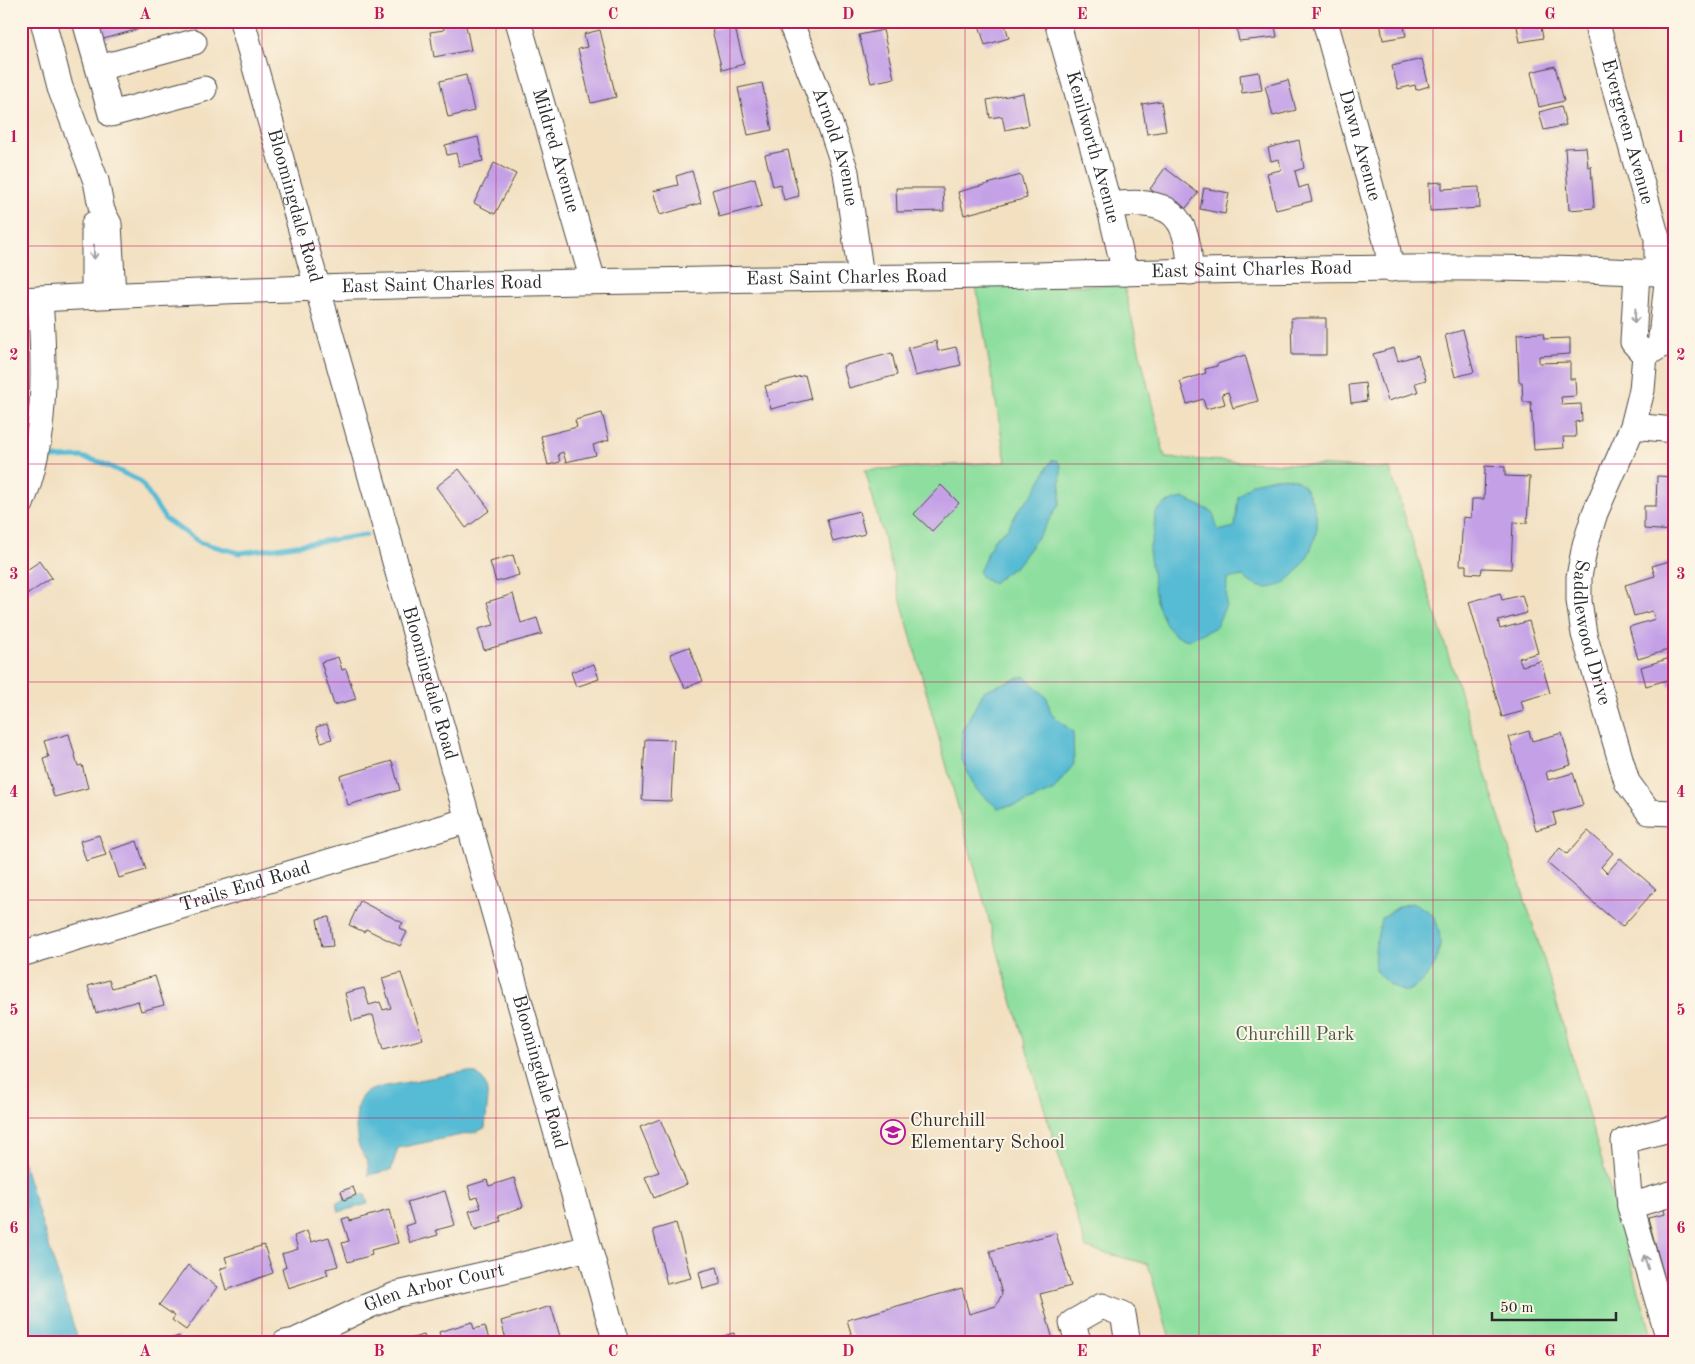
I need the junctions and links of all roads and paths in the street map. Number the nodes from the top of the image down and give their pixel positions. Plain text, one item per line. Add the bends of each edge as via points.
1 (242, 21) edge
2 (518, 21) edge
3 (790, 21) edge
4 (1057, 21) edge
5 (1325, 21) edge
6 (1596, 21) edge
7 (86, 25) edge
8 (45, 30) edge
9 (194, 42) dead end
10 (99, 68) junction
11 (204, 89) dead end
12 (1109, 205) junction
13 (1391, 269) junction
14 (1190, 272) junction
15 (1125, 273) junction
16 (1659, 273) edge
17 (861, 278) junction
18 (593, 282) junction
19 (318, 288) junction
20 (104, 296) junction
21 (31, 300) edge
22 (1633, 426) junction
23 (1674, 430) edge
24 (21, 504) edge
25 (1674, 813) edge
26 (469, 820) junction
27 (21, 954) edge
28 (1674, 1128) edge
29 (1674, 1193) edge
30 (1630, 1206) junction
31 (588, 1248) junction
32 (285, 1343) edge
33 (616, 1343) edge
34 (1079, 1343) edge
35 (1128, 1343) edge
36 (1670, 1343) edge

1 - 19 street, Bloomingdale Road
2 - 18 street, Mildred Avenue
3 - 17 street, Arnold Avenue via 846,172
4 - 12 street, Kenilworth Avenue
5 - 13 street, Dawn Avenue
6 - 16 street, Evergreen Avenue via 1657,238
7 - 8 street
7 - 10 street
8 - 20 street via 60,87 96,181 102,212 110,224
9 - 10 street
10 - 11 street via 111,114
12 - 14 street via 1155,203 1172,215 1186,232 1190,245
12 - 15 street, Kenilworth Avenue
13 - 14 street, East Saint Charles Road
13 - 16 street, East Saint Charles Road
14 - 15 street, East Saint Charles Road
15 - 17 street, East Saint Charles Road
16 - 22 street, Saddlewood Drive via 1633,342 1645,355 1642,390
17 - 18 street, East Saint Charles Road
18 - 19 street, East Saint Charles Road
19 - 20 street, East Saint Charles Road
19 - 26 street, Bloomingdale Road
20 - 21 street, East Saint Charles Road
21 - 24 street via 43,376 37,449
22 - 23 street
22 - 25 street, Saddlewood Drive via 1584,545 1579,601 1584,634 1626,782 1649,812
26 - 27 street, Trails End Road
26 - 31 street, Bloomingdale Road
28 - 30 street via 1624,1140
29 - 30 street
36 -> 30 street
31 - 32 street, Glen Arbor Court via 398,1294
31 - 33 street, Bloomingdale Road
34 - 35 street via 1072,1323 1102,1306 1123,1314

